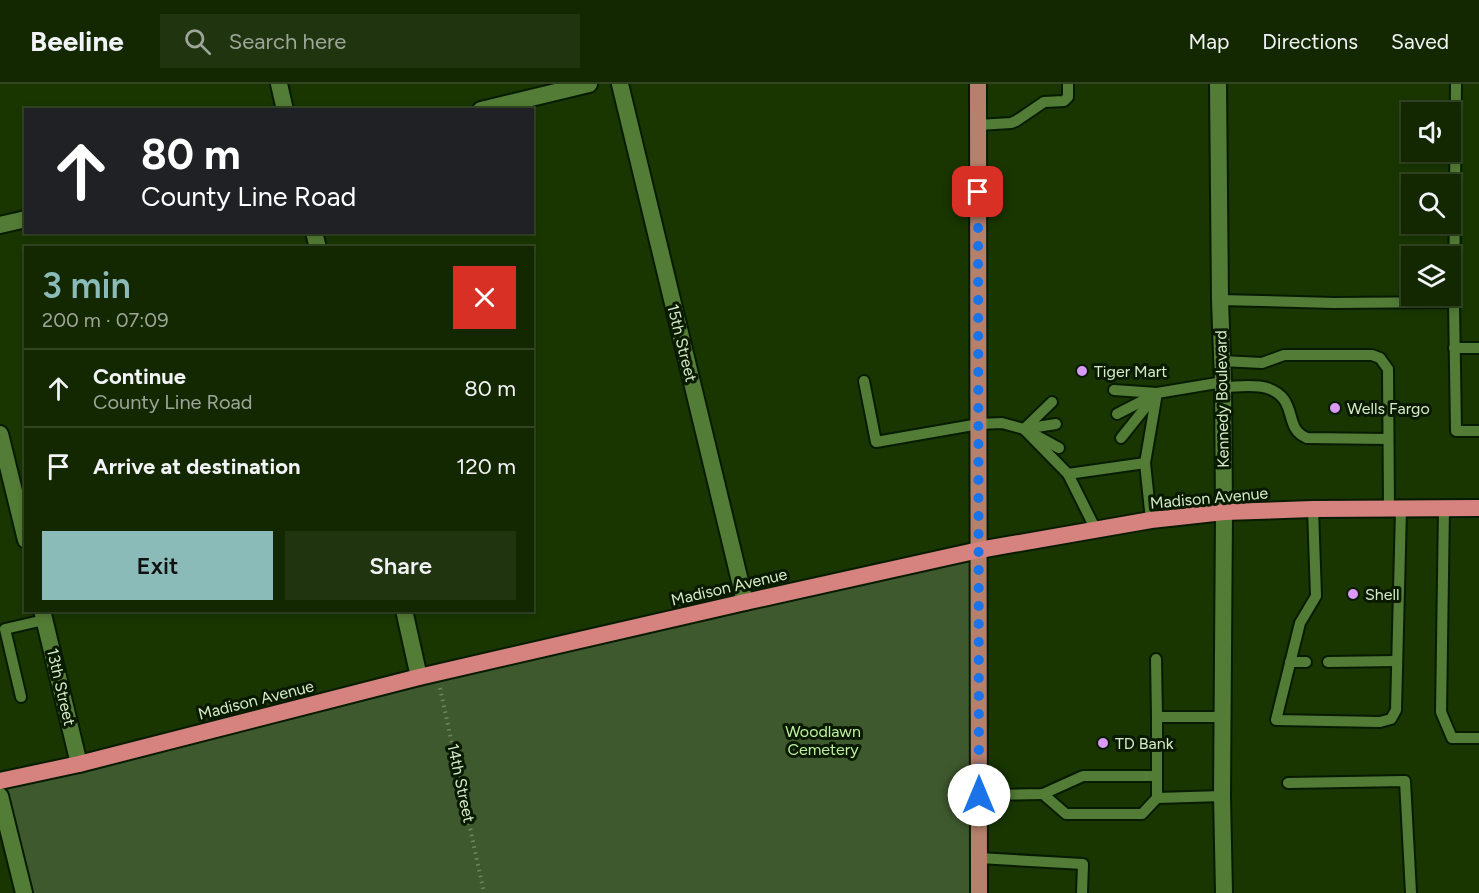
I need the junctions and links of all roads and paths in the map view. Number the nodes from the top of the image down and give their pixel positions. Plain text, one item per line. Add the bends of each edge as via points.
1 (279, 84) edge
2 (589, 84) edge
3 (620, 84) edge
4 (978, 84) edge
5 (1068, 84) edge
6 (1218, 84) edge
7 (1456, 84) edge
8 (285, 108) edge
9 (490, 108) edge
10 (978, 125) junction
11 (24, 219) edge
12 (0, 225) edge
13 (1455, 246) edge
14 (1220, 300) junction
15 (1401, 302) edge
16 (1454, 306) edge
17 (1454, 348) junction
18 (1479, 348) edge
19 (1222, 361) junction
20 (864, 381) dead end
21 (1223, 385) junction
22 (1114, 390) dead end
23 (1157, 393) junction
24 (1052, 402) dead end
25 (1117, 414) dead end
26 (979, 424) junction
27 (1056, 424) dead end
28 (1024, 429) junction
29 (1479, 431) edge
30 (0, 434) edge
31 (1121, 438) dead end
32 (1389, 439) junction
33 (1059, 448) dead end
34 (1145, 464) junction
35 (1068, 474) junction
36 (1443, 508) junction
37 (1479, 508) edge
38 (1395, 509) junction
39 (1313, 510) junction
40 (1224, 512) junction
41 (1151, 520) junction
42 (1096, 530) junction
43 (24, 532) edge
44 (979, 550) junction
45 (745, 602) junction
46 (404, 612) edge
47 (43, 615) edge
48 (1156, 658) dead end
49 (1397, 661) junction
50 (1290, 662) junction
51 (1306, 662) dead end
52 (1328, 662) dead end
53 (437, 673) junction
54 (419, 677) junction
55 (21, 697) dead end
56 (1157, 717) junction
57 (1222, 717) junction
58 (1479, 738) edge
59 (79, 764) junction
60 (1157, 776) junction
61 (0, 781) edge
62 (1288, 783) dead end
63 (1043, 794) junction
64 (979, 795) junction
65 (0, 796) edge
66 (1222, 796) junction
67 (1157, 798) junction
68 (979, 858) junction
69 (24, 893) edge
70 (484, 893) edge
71 (979, 893) edge
72 (1082, 893) edge
73 (1224, 893) edge
74 (1411, 893) edge

1 - 8 street
2 - 9 street
3 - 45 street, 15th Street
4 - 10 main road
5 - 10 lane via 1064,101 1044,102 1011,123
6 - 14 street, Kennedy Boulevard
7 - 13 lane
10 - 26 main road
11 - 12 street
14 - 15 lane
14 - 19 street, Kennedy Boulevard
16 - 17 lane
17 - 18 lane
17 - 29 lane via 1456,431
19 - 21 street, Kennedy Boulevard
19 - 32 lane via 1262,363 1284,355 1380,358 1388,369
20 - 26 lane via 876,442
21 - 23 lane
21 - 32 lane via 1265,387 1275,392 1286,402 1294,429 1307,438
21 - 40 street, Kennedy Boulevard
22 - 23 lane
23 - 25 lane
23 - 31 lane
23 - 34 lane
24 - 28 lane
26 - 28 lane via 1002,423
26 - 44 main road
27 - 28 lane
28 - 33 lane
28 - 35 lane
30 - 43 street
32 - 38 lane
34 - 35 lane
34 - 41 lane
35 - 42 lane
36 - 37 highway, Madison Avenue
36 - 38 highway, Madison Avenue
36 - 58 lane via 1441,712 1452,738
38 - 39 highway, Madison Avenue
38 - 49 lane
39 - 40 highway, Madison Avenue
39 - 50 lane via 1316,596 1300,623
40 - 41 highway, Madison Avenue
40 - 57 street, Kennedy Boulevard
41 - 42 highway, Madison Avenue
42 - 44 highway, Madison Avenue
44 - 45 highway, Madison Avenue
44 - 64 main road
45 - 53 highway, Madison Avenue
46 - 54 street
47 - 55 lane via 5,629
47 - 59 street, 13th Street
48 - 56 lane
49 - 50 lane via 1396,710 1391,719 1380,722 1276,720
49 - 52 lane
50 - 51 lane
53 - 54 highway, Madison Avenue
53 - 70 path, 14th Street
54 - 59 highway, Madison Avenue
56 - 57 lane
56 - 60 lane
57 - 66 street, Kennedy Boulevard
59 - 61 highway, Madison Avenue
60 - 63 lane via 1083,776
60 - 67 lane
62 - 74 lane via 1405,781
63 - 64 lane
63 - 67 lane via 1066,814 1142,814
64 - 68 main road
65 - 69 street
66 - 67 lane
66 - 73 street, Kennedy Boulevard
68 - 71 main road
68 - 72 lane via 1083,864

